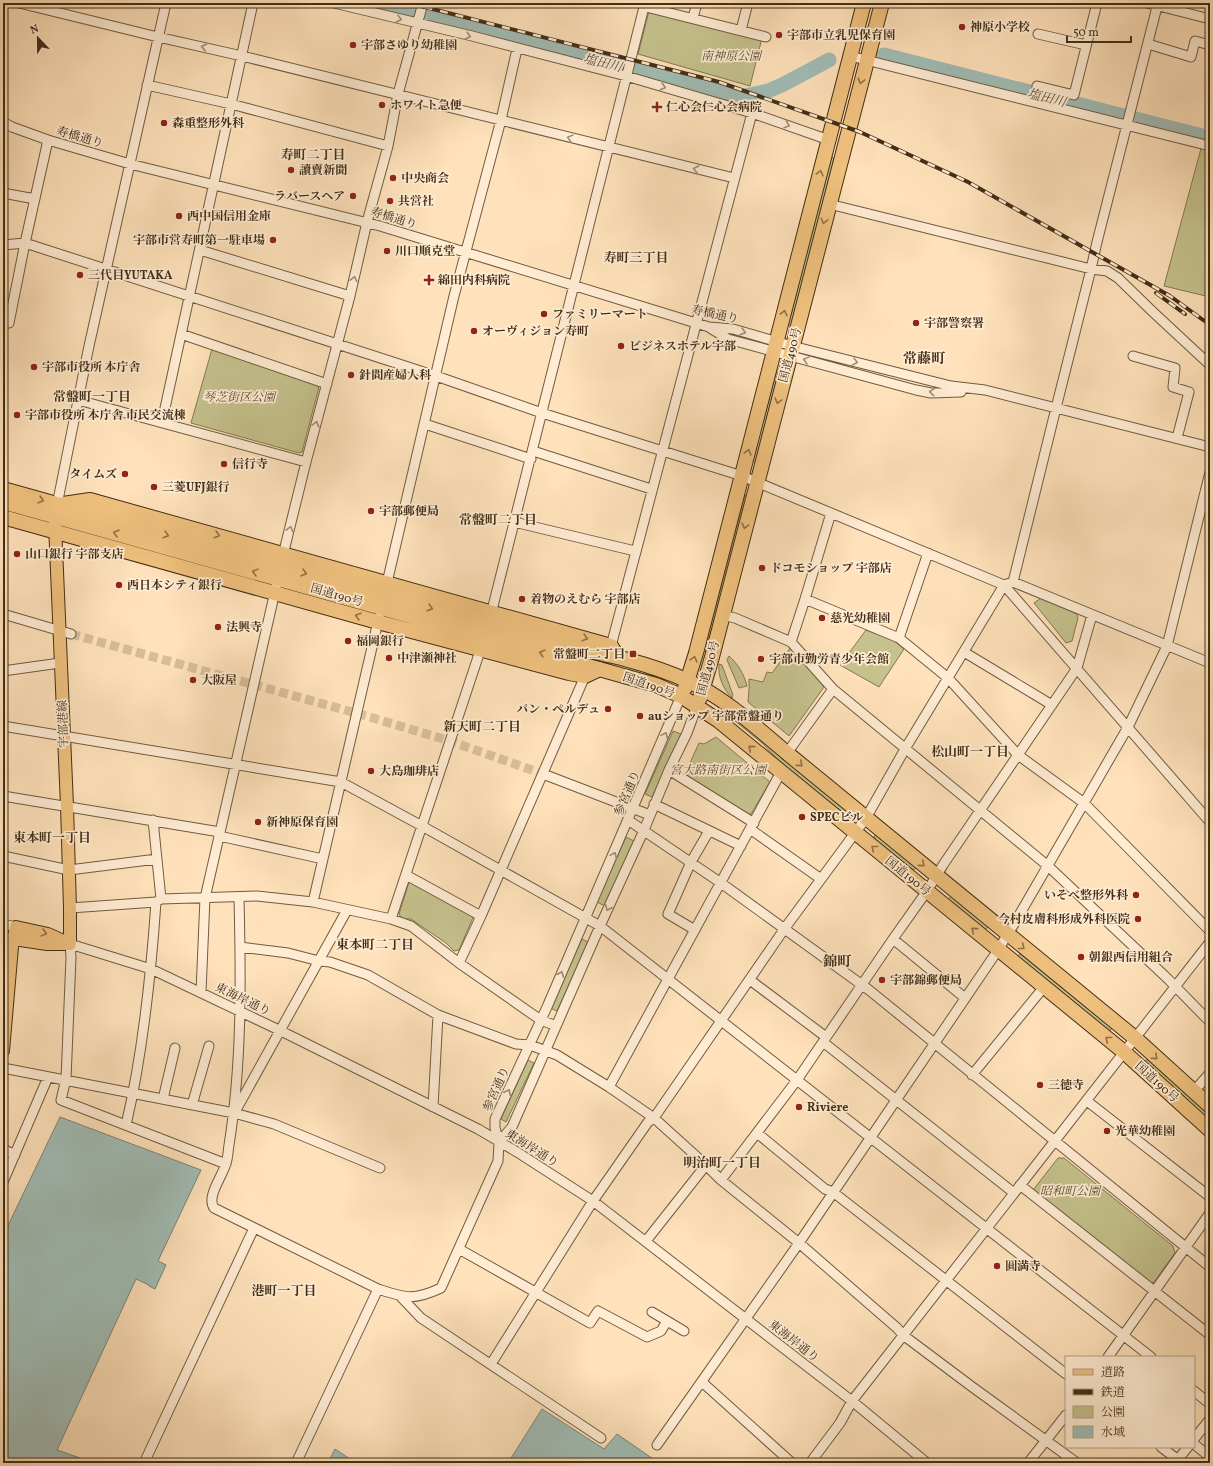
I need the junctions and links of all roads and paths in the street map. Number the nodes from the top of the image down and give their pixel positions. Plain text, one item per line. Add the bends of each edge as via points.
1 (19, 3) edge
2 (166, 3) edge
3 (253, 3) edge
4 (334, 3) edge
5 (643, 3) edge
6 (697, 3) edge
7 (748, 3) edge
8 (864, 3) edge
9 (882, 3) edge
10 (1097, 3) edge
11 (1147, 3) edge
12 (1158, 4) edge
13 (422, 6) edge
14 (693, 18) junction
15 (1210, 19) edge
16 (417, 22) junction
17 (741, 30) junction
18 (1038, 34) dead end
19 (158, 37) junction
20 (766, 37) dead end
21 (1148, 44) junction
22 (1210, 44) edge
23 (1086, 45) junction
24 (517, 49) junction
25 (242, 56) junction
26 (850, 56) junction
27 (866, 60) junction
28 (627, 71) junction
29 (147, 85) junction
30 (1037, 86) dead end
31 (398, 94) junction
32 (231, 104) junction
33 (752, 113) junction
34 (501, 120) junction
35 (3, 122) edge
36 (1127, 123) junction
37 (48, 140) junction
38 (829, 140) junction
39 (388, 146) junction
40 (1210, 146) edge
41 (608, 148) junction
42 (130, 164) junction
43 (734, 178) junction
44 (212, 184) junction
45 (3, 193) edge
46 (35, 199) junction
47 (829, 204) junction
48 (367, 222) junction
49 (25, 243) junction
50 (3, 245) edge
51 (200, 250) junction
52 (467, 253) junction
53 (1091, 269) junction
54 (107, 270) junction
55 (574, 285) junction
56 (188, 296) junction
57 (350, 296) junction
58 (7, 309) edge
59 (9, 323) dead end
60 (696, 323) junction
61 (181, 334) junction
62 (337, 344) junction
63 (775, 347) junction
64 (791, 351) junction
65 (1133, 356) dead end
66 (1210, 365) edge
67 (436, 376) junction
68 (327, 384) junction
69 (78, 400) junction
70 (1056, 408) junction
71 (542, 413) junction
72 (162, 422) junction
73 (425, 424) junction
74 (1177, 438) junction
75 (1210, 447) edge
76 (662, 451) junction
77 (532, 455) junction
78 (306, 462) junction
79 (1210, 472) edge
80 (742, 476) junction
81 (756, 482) junction
82 (3, 489) edge
83 (652, 489) junction
84 (3, 502) edge
85 (56, 510) junction
86 (831, 513) junction
87 (3, 517) edge
88 (514, 522) junction
89 (55, 531) junction
90 (635, 551) junction
91 (928, 553) junction
92 (279, 573) junction
93 (1013, 582) junction
94 (1004, 585) junction
95 (384, 596) junction
96 (805, 599) junction
97 (3, 614) edge
98 (722, 615) junction
99 (1092, 615) junction
100 (378, 622) junction
101 (486, 631) junction
102 (65, 632) junction
103 (899, 638) junction
104 (791, 642) junction
105 (1167, 646) junction
106 (614, 652) junction
107 (964, 652) junction
108 (60, 663) junction
109 (1210, 663) edge
110 (1077, 668) junction
111 (582, 670) junction
112 (3, 671) edge
113 (948, 678) junction
114 (688, 681) junction
115 (703, 689) junction
116 (833, 689) junction
117 (682, 696) junction
118 (697, 706) junction
119 (1052, 706) junction
120 (3, 726) edge
121 (1128, 727) junction
122 (63, 736) junction
123 (905, 749) junction
124 (787, 753) junction
125 (1018, 755) junction
126 (236, 764) junction
127 (669, 770) junction
128 (781, 772) junction
129 (543, 774) junction
130 (341, 782) junction
131 (3, 796) edge
132 (1084, 803) junction
133 (654, 804) junction
134 (67, 806) junction
135 (633, 808) junction
136 (980, 810) junction
137 (650, 815) junction
138 (866, 818) junction
139 (153, 820) junction
140 (628, 820) junction
141 (1210, 822) edge
142 (422, 826) junction
143 (752, 826) junction
144 (644, 830) junction
145 (709, 831) junction
146 (855, 833) junction
147 (220, 834) junction
148 (741, 846) junction
149 (3, 856) edge
150 (156, 859) junction
151 (323, 859) junction
152 (691, 862) junction
153 (1048, 866) junction
154 (69, 870) junction
155 (501, 871) junction
156 (406, 875) junction
157 (936, 876) junction
158 (821, 879) junction
159 (721, 883) junction
160 (927, 891) junction
161 (205, 898) junction
162 (239, 898) junction
163 (158, 900) junction
164 (312, 902) junction
165 (70, 908) junction
166 (347, 910) junction
167 (481, 916) junction
168 (585, 918) junction
169 (391, 919) junction
170 (3, 924) edge
171 (16, 926) junction
172 (600, 926) junction
173 (785, 928) junction
174 (695, 930) junction
175 (1210, 931) edge
176 (1007, 934) junction
177 (8, 938) edge
178 (893, 939) junction
179 (1210, 942) edge
180 (70, 944) junction
181 (240, 947) junction
182 (998, 950) junction
183 (319, 962) junction
184 (459, 963) junction
185 (151, 969) junction
186 (668, 980) junction
187 (750, 980) junction
188 (862, 985) junction
189 (1044, 987) junction
190 (1176, 987) junction
191 (201, 992) junction
192 (965, 998) junction
193 (5, 1010) edge
194 (240, 1011) junction
195 (438, 1015) junction
196 (541, 1020) junction
197 (722, 1022) junction
198 (1210, 1022) edge
199 (556, 1026) junction
200 (281, 1031) junction
201 (1135, 1038) junction
202 (825, 1040) junction
203 (934, 1043) junction
204 (530, 1045) junction
205 (209, 1046) dead end
206 (175, 1048) dead end
207 (3, 1051) edge
208 (545, 1051) junction
209 (1124, 1052) junction
210 (3, 1068) edge
211 (1210, 1073) edge
212 (972, 1075) junction
213 (48, 1077) junction
214 (66, 1079) junction
215 (797, 1080) junction
216 (609, 1087) junction
217 (1194, 1092) junction
218 (134, 1094) junction
219 (162, 1099) junction
220 (896, 1100) junction
221 (1087, 1100) junction
222 (192, 1105) junction
223 (1210, 1106) edge
224 (433, 1107) junction
225 (234, 1113) junction
226 (654, 1118) junction
227 (126, 1125) junction
228 (1210, 1130) edge
229 (757, 1133) junction
230 (870, 1138) junction
231 (1054, 1141) junction
232 (499, 1142) junction
233 (3, 1148) edge
234 (15, 1155) junction
235 (226, 1164) junction
236 (706, 1165) junction
237 (380, 1168) dead end
238 (721, 1180) junction
239 (3, 1182) edge
240 (1020, 1185) junction
241 (833, 1192) junction
242 (1014, 1193) junction
243 (1210, 1197) edge
244 (593, 1201) junction
245 (1210, 1213) edge
246 (254, 1228) junction
247 (986, 1228) junction
248 (646, 1241) junction
249 (799, 1243) junction
250 (1186, 1248) junction
251 (459, 1249) junction
252 (1210, 1267) edge
253 (946, 1280) junction
254 (378, 1289) junction
255 (536, 1292) junction
256 (1154, 1292) junction
257 (401, 1297) junction
258 (652, 1312) dead end
259 (747, 1319) junction
260 (667, 1321) junction
261 (684, 1331) dead end
262 (903, 1335) junction
263 (1210, 1335) edge
264 (1123, 1336) junction
265 (1109, 1356) edge
266 (1149, 1356) edge
267 (490, 1364) junction
268 (1065, 1373) edge
269 (702, 1382) junction
270 (1195, 1392) edge
271 (852, 1402) junction
272 (1210, 1404) edge
273 (1065, 1417) edge
274 (1210, 1419) edge
275 (601, 1438) dead end
276 (1195, 1438) edge
277 (1047, 1441) junction
278 (657, 1445) dead end
279 (1195, 1445) edge
280 (1162, 1448) edge
281 (1187, 1448) edge
282 (1210, 1457) edge
283 (1176, 1461) edge
284 (144, 1463) edge
285 (296, 1463) edge
286 (792, 1463) edge
287 (810, 1463) edge
288 (927, 1463) edge
289 (1028, 1463) edge
290 (1078, 1463) edge

1 - 19 street
2 - 19 street
3 - 25 street
4 -> 16 street
5 - 14 street via 650,8
5 - 28 street
6 - 14 street
7 - 17 street
8 - 26 highway, 国道490号
9 - 27 highway, 国道490号
10 - 23 street
11 - 12 street
12 - 15 street
12 - 21 street
13 - 16 street
14 - 17 street
16 -> 24 street
16 - 31 street
17 - 20 street
18 - 23 street
25 -> 19 street
19 - 29 street
21 - 22 street via 1191,58 1195,41
21 - 36 street
23 - 30 street via 1074,95
24 - 28 street
24 - 34 street
25 - 31 street
25 - 32 street
26 - 27 street
26 - 38 highway, 国道490号
27 - 36 street
27 -> 47 highway, 国道490号
28 -> 33 street
28 - 41 street
29 - 32 street
29 - 42 street
31 - 34 street
31 - 39 street
32 - 39 street
32 - 44 street
33 -> 38 street
33 - 43 street
41 -> 34 street
34 - 52 street
35 - 37 street, 寿橋通り
36 - 40 street
36 - 53 street
37 - 42 street, 寿橋通り
37 - 46 street
63 -> 38 highway, 国道490号
39 - 48 street
43 -> 41 street
41 - 55 street
42 - 44 street, 寿橋通り
42 - 54 street
43 - 60 street
44 - 48 street, 寿橋通り
44 - 51 street
45 - 46 street
46 - 49 street
47 - 53 street
47 -> 64 highway, 国道490号
48 - 52 street, 寿橋通り
57 -> 48 street
49 - 50 street
49 - 54 street
49 - 58 street
51 - 56 street
51 - 57 street
52 - 55 street, 寿橋通り
52 - 67 street via 454,296
53 - 66 street via 1107,271 1118,278
53 - 70 street
54 - 56 street
54 - 69 street
55 - 60 street, 寿橋通り
55 - 71 street
56 - 61 street
56 - 62 street
57 - 62 street
58 - 59 street
60 - 63 street, 寿橋通り via 728,339
60 - 76 street
61 - 68 street
61 - 72 street
62 - 67 street
62 - 68 street
63 - 64 street, 寿橋通り
80 -> 63 highway, 国道490号
64 - 70 street, 寿橋通り via 951,386 985,390
64 -> 81 highway, 国道490号
65 - 74 street via 1176,368 1173,387 1189,392
67 - 71 street
67 - 73 street
78 -> 68 street
69 - 72 street
69 - 85 street
70 - 74 street, 寿橋通り
70 - 93 street
71 - 76 street
71 - 77 street
72 - 78 street
73 - 77 street
73 - 95 street
74 - 75 street, 寿橋通り
76 - 80 street
76 - 83 street
77 - 83 street
77 - 88 street
92 -> 78 street
79 - 105 street
80 - 81 street
114 -> 80 highway, 国道490号
81 - 86 street
81 -> 98 highway, 国道490号
82 -> 85 highway, 国道190号
83 - 90 street
84 - 85 highway, 国道190号
85 - 89 main road, 宇部港線
85 - 92 highway, 国道190号
86 - 91 street
86 - 96 street
87 - 89 highway
88 - 90 street
88 - 101 street
89 - 92 highway
89 - 102 main road, 宇部港線
90 - 106 street
91 - 94 street
91 - 103 street
92 - 95 highway, 国道190号
100 -> 92 highway
92 - 126 street
93 - 94 street
93 - 99 street
94 - 107 street
94 - 110 street
95 - 100 street
95 - 101 highway, 国道190号
96 - 103 street
96 - 104 street
97 - 102 street
98 - 104 street
98 - 115 highway, 国道490号
99 - 105 street
99 - 110 street
100 - 101 highway
100 - 130 street
101 -> 106 highway
101 - 106 highway, 国道190号 via 597,652
111 -> 101 highway, 国道190号
101 - 142 street
102 - 108 main road, 宇部港線
103 - 113 street
104 - 116 street
105 - 109 street
105 - 121 street
106 - 114 highway, 国道190号
107 - 113 street
107 - 119 street
108 - 112 street
108 - 122 main road, 宇部港線
110 - 119 street
110 - 121 street
111 - 117 highway, 国道190号 via 600,669 656,685
111 - 129 street
113 - 123 street
113 - 125 street
114 - 115 highway, 国道190号
114 - 117 highway, 国道490号
115 - 118 highway, 国道490号
115 - 124 highway, 国道190号
116 - 123 street
116 - 124 street
117 - 118 highway, 国道190号
135 -> 117 street, 参宮通り
118 - 127 street
128 -> 118 highway, 国道190号
119 - 125 street
120 - 122 street
121 - 132 street
121 - 141 street
122 - 126 street
122 - 134 main road, 宇部港線
123 - 136 street
123 - 138 street
124 -> 138 highway, 国道190号
125 - 132 street
125 - 136 street
126 - 130 street
126 - 147 street
127 - 133 street
127 - 143 street
128 - 143 street
128 - 146 highway, 国道190号
129 - 135 street
129 - 155 street
130 - 142 street
130 - 151 street
131 - 134 street
132 - 153 street
132 - 175 street
133 - 137 street
133 - 145 street
134 - 139 street
134 - 154 main road, 宇部港線
135 - 137 street
135 - 140 street, 参宮通り
136 - 153 street
136 - 157 street
137 - 144 street
138 - 146 street
138 -> 157 highway, 国道190号
139 - 147 street
139 - 150 street
140 - 144 street
168 -> 140 street, 参宮通り
142 - 155 street
142 - 156 street
143 - 148 street
143 - 158 street
144 - 152 street
144 -> 172 street
145 - 148 street
145 - 152 street
146 - 158 street
160 -> 146 highway, 国道190号
147 - 151 street
147 - 161 street
148 - 159 street
149 - 154 street
150 - 154 street
150 - 163 street
151 - 164 street
152 - 159 street
152 - 174 street via 668,914
153 - 176 street
153 - 190 street
154 - 165 main road, 宇部港線
155 - 167 street
155 - 168 street
156 - 167 street
156 - 169 street
157 - 160 street
157 - 176 highway, 国道190号
158 - 173 street
159 - 173 street
159 - 174 street
160 - 178 street
182 -> 160 highway, 国道190号
161 - 162 street
161 - 163 street
161 - 191 street
162 - 164 street via 257,896
162 - 181 street
163 - 165 street
163 - 185 street
164 - 166 street
165 - 180 main road, 宇部港線
166 - 169 street
166 - 183 street
167 - 184 street
168 - 172 street
196 -> 168 street, 参宮通り
169 - 184 street via 411,926
170 - 171 street
171 - 177 main road
171 -> 180 main road via 48,934
172 - 186 street
172 - 199 street
173 - 187 street
173 - 188 street
174 - 186 street
176 - 182 street
176 -> 201 highway, 国道190号
177 - 180 main road via 47,944
177 - 193 main road
178 - 188 street
178 - 192 street
179 - 190 street
180 - 185 street, 東海岸通り
180 - 214 street
181 - 183 street via 288,953
181 - 194 street
182 - 189 highway, 国道190号
182 - 192 street
183 - 195 street via 330,962 368,975
183 - 200 street
184 - 196 street
185 - 191 street, 東海岸通り
185 - 218 street
186 - 197 street
186 - 216 street
187 - 197 street
187 - 202 street
188 - 202 street
188 - 203 street
209 -> 189 highway, 国道190号
189 - 212 street
190 - 198 street
190 - 201 street
191 - 194 street, 東海岸通り
192 - 203 street
193 - 207 main road
194 - 200 street, 東海岸通り
194 - 225 street
195 - 204 street via 516,1044
195 - 224 street
196 - 199 street
196 - 204 street, 参宮通り
197 - 215 street
197 - 226 street
199 - 208 street
200 - 224 street, 東海岸通り
200 - 225 street
201 - 209 street
201 -> 217 highway, 国道190号
202 - 215 street
202 - 220 street
203 - 212 street
203 - 220 street
204 - 208 street
232 -> 204 street, 参宮通り via 495,1119
205 - 222 street
206 - 219 street
208 - 216 street via 557,1055
208 - 232 street via 512,1127
209 - 221 street
209 - 228 highway, 国道190号
210 - 213 street
211 - 217 street
212 - 231 street
213 - 214 street
213 - 234 street
214 - 218 street
214 - 227 street via 61,1100
215 - 229 street
215 - 230 street
216 - 226 street
217 - 223 highway, 国道190号
218 - 219 street
218 - 227 street
219 - 222 street
220 - 230 street
220 - 242 street
221 - 231 street
221 - 243 street
222 - 225 street
224 - 232 street, 東海岸通り
225 - 235 street
225 - 237 street via 274,1124
226 - 236 street
226 - 244 street via 648,1122
227 - 235 street
229 - 238 street
229 - 241 street via 825,1189
230 - 241 street
230 - 247 street
231 - 240 street
231 - 250 street
232 - 244 street, 東海岸通り
232 - 251 street, 参宮通り via 498,1161
233 - 234 street
234 - 239 street
235 - 246 street via 211,1197 211,1203 214,1208
236 - 238 street
236 - 248 street
238 - 249 street
240 - 242 street
240 - 256 street
241 - 249 street
241 - 253 street
242 - 247 street
244 - 248 street, 東海岸通り
244 - 255 street
245 - 250 street
246 - 254 street
246 - 284 street
247 - 253 street
247 - 264 street
248 - 259 street, 東海岸通り
249 - 259 street
249 - 262 street
250 - 252 street
250 - 256 street
251 - 255 street
251 - 257 street, 参宮通り via 441,1288 424,1296
253 - 262 street
253 - 268 street
254 - 257 street
254 - 285 street
255 - 260 street via 590,1323 598,1311 647,1337 661,1331
255 - 267 street
256 - 263 street
256 - 264 street
257 - 267 street via 421,1318
258 - 260 street
259 - 269 street
259 - 271 street, 東海岸通り
260 - 261 street
262 - 271 street
262 - 277 street
264 - 265 street
264 - 266 street
267 - 275 street
269 - 278 street
269 - 286 street
270 - 272 street
271 - 287 street via 840,1423
271 - 288 street, 東海岸通り
273 - 277 street
274 - 276 street
277 - 289 street
277 - 290 street
279 - 282 street
280 - 283 street
281 - 283 street

